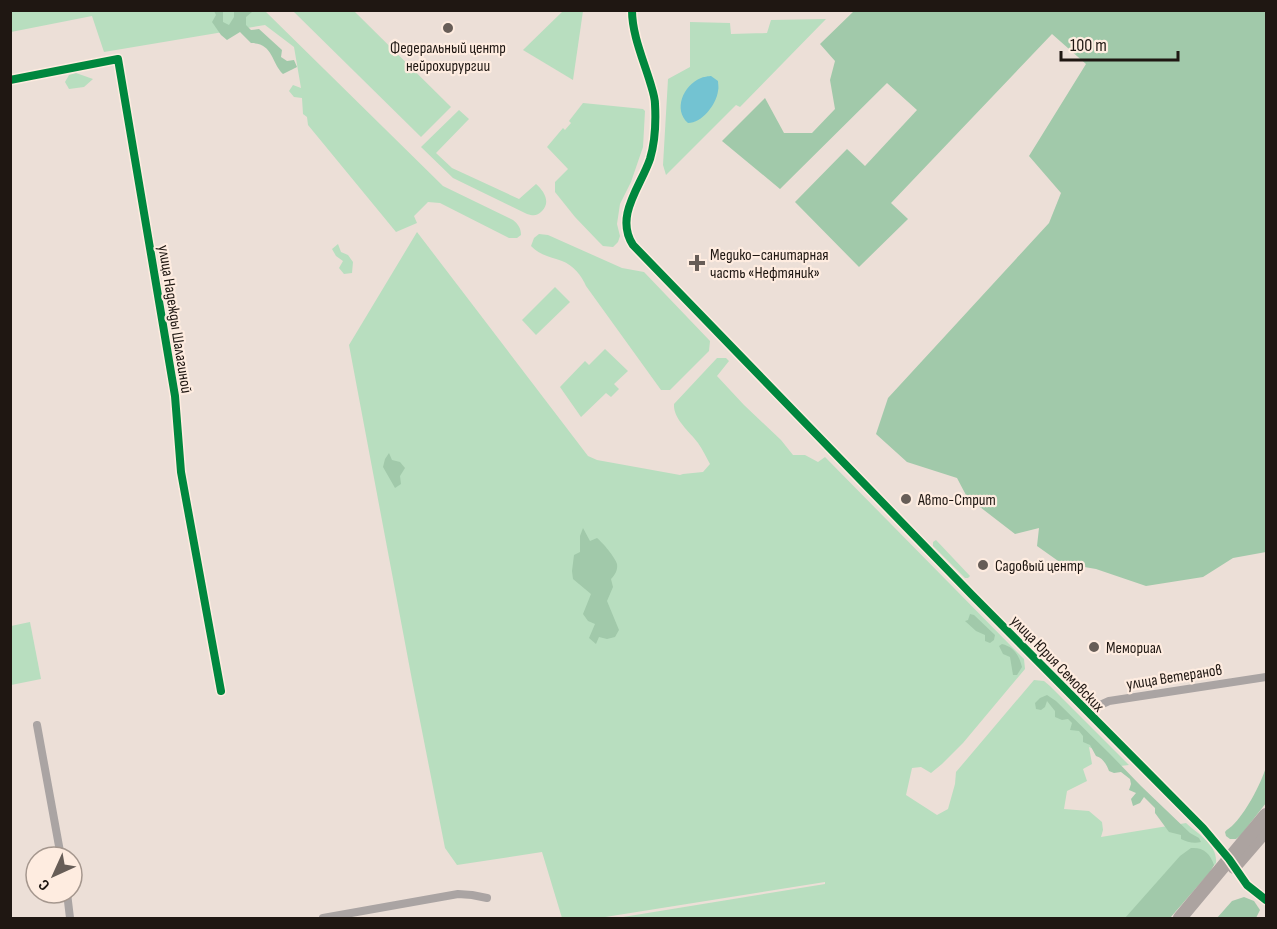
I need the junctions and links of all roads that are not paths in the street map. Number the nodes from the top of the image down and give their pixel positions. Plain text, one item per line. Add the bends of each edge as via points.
1 (632, 10) edge
2 (10, 80) edge
3 (1266, 677) edge
4 (221, 691) dead end
5 (1089, 713) junction
6 (37, 726) dead end
7 (1266, 815) edge
8 (1266, 830) edge
9 (59, 845) edge
10 (1232, 863) junction
11 (487, 898) dead end
12 (1266, 900) edge
13 (323, 918) edge
14 (1180, 918) edge
15 (1191, 918) edge

1 - 5 street, улица Юрия Семовских via 655,101 650,159 628,208 629,239
2 - 4 street, улица Надежды Шалагиной via 118,59 175,396 181,472
3 - 5 street, улица Ветеранов via 1109,701
5 - 10 street, улица Юрия Семовских via 1203,828
6 - 9 street
7 - 10 highway
8 - 10 highway
10 - 12 street, улица Юрия Семовских via 1247,885
10 - 14 highway
10 - 15 highway
11 - 13 street via 458,894

